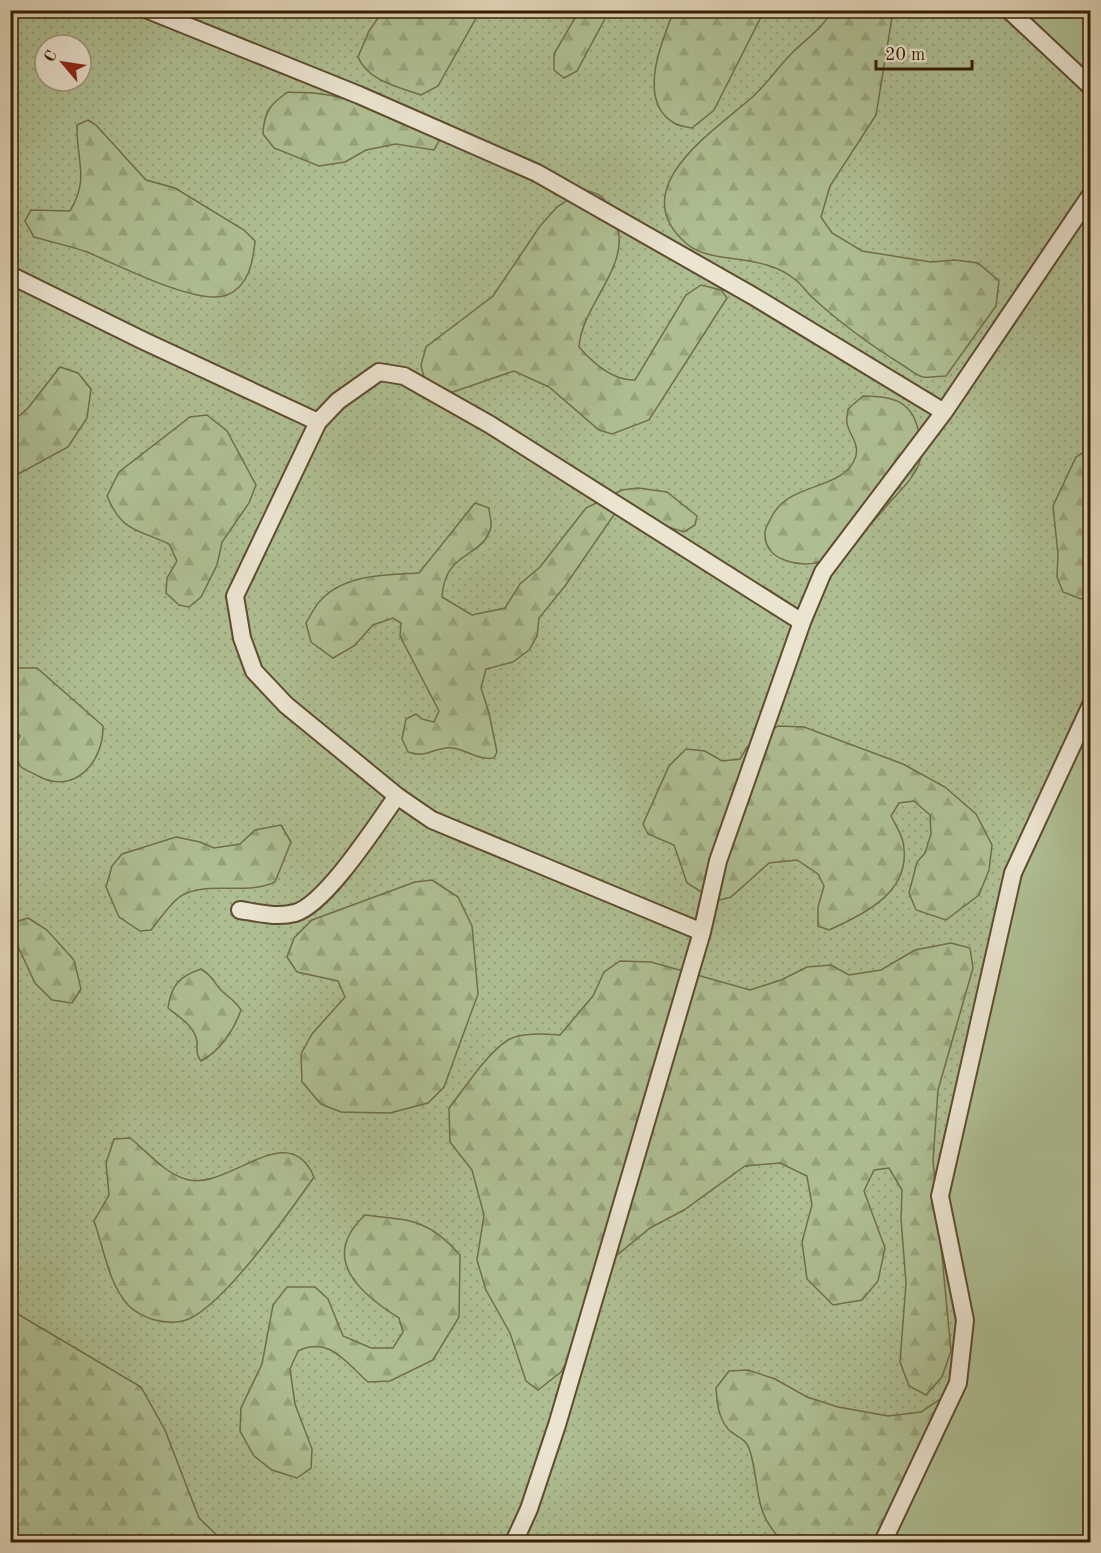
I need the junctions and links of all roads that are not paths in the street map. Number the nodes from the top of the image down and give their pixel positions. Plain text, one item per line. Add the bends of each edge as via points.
1 (148, 10) edge
2 (1009, 10) edge
3 (1090, 86) edge
4 (1090, 196) edge
5 (10, 275) edge
6 (944, 412) junction
7 (318, 422) junction
8 (802, 622) junction
9 (1090, 706) edge
10 (397, 796) junction
11 (240, 910) dead end
12 (702, 932) junction
13 (514, 1542) edge
14 (884, 1542) edge

1 - 6 lane via 537,173 753,296
2 - 3 lane
4 - 6 lane
5 - 7 lane
6 - 8 lane via 823,572
7 - 8 lane via 338,401 379,372 404,376 489,424
7 - 10 lane via 235,596 242,639 254,671 286,705
8 - 12 lane via 718,861
9 - 14 lane via 1013,873 940,1196 965,1320 958,1383
10 - 11 lane via 325,891 305,909 273,916
10 - 12 lane via 432,820
12 - 13 lane via 557,1425 530,1509

